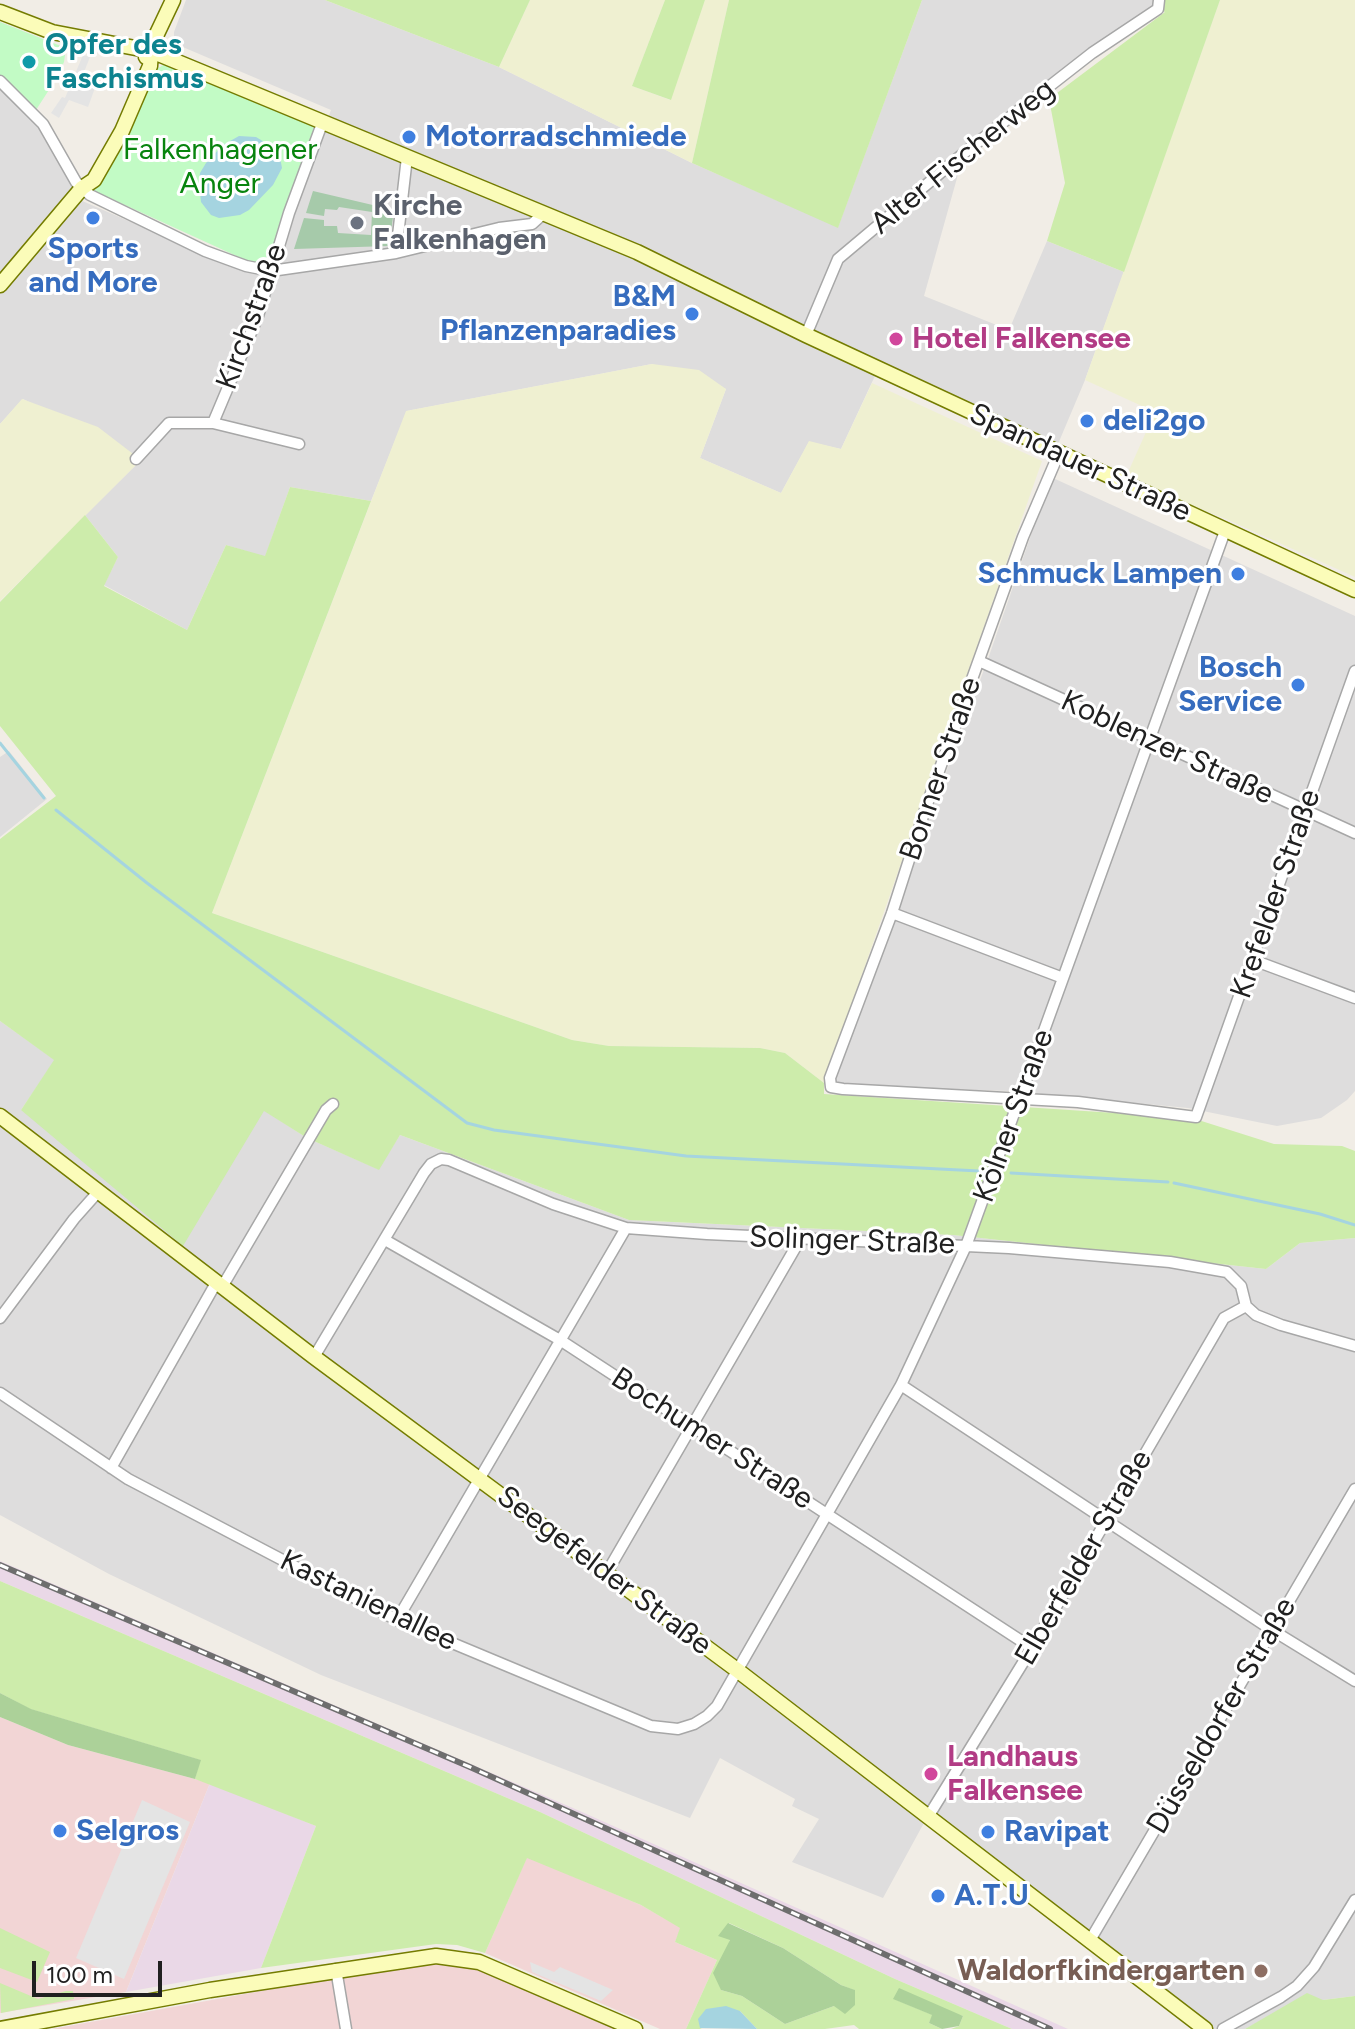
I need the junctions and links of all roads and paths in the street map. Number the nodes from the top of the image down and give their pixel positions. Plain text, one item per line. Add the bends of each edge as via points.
1 (173, 0) edge
2 (1158, 4) edge
3 (0, 12) edge
4 (151, 51) junction
5 (0, 81) edge
6 (323, 121) junction
7 (407, 157) junction
8 (82, 188) junction
9 (543, 214) junction
10 (396, 253) junction
11 (271, 271) junction
12 (0, 285) edge
13 (806, 335) junction
14 (213, 423) junction
15 (299, 444) dead end
16 (1059, 453) junction
17 (136, 459) dead end
18 (1225, 531) junction
19 (1355, 590) edge
20 (979, 661) junction
21 (1355, 671) edge
22 (1149, 740) junction
23 (1305, 812) junction
24 (1355, 833) edge
25 (892, 913) junction
26 (1253, 960) junction
27 (1063, 978) junction
28 (1355, 998) edge
29 (1021, 1099) junction
30 (333, 1104) dead end
31 (0, 1116) edge
32 (98, 1192) junction
33 (626, 1228) junction
34 (801, 1238) junction
35 (385, 1240) junction
36 (966, 1246) junction
37 (219, 1285) junction
38 (1246, 1306) junction
39 (0, 1318) edge
40 (560, 1340) junction
41 (1355, 1346) edge
42 (314, 1357) junction
43 (901, 1385) junction
44 (0, 1393) edge
45 (693, 1425) junction
46 (111, 1468) junction
47 (479, 1477) junction
48 (1355, 1489) edge
49 (828, 1515) junction
50 (1108, 1519) junction
51 (606, 1574) junction
52 (397, 1620) junction
53 (1272, 1630) junction
54 (1032, 1648) junction
55 (737, 1670) junction
56 (1355, 1681) edge
57 (928, 1817) junction
58 (1355, 1900) edge
59 (1089, 1942) junction
60 (336, 1969) junction
61 (0, 2029) edge
62 (346, 2029) edge
63 (635, 2029) edge
64 (1205, 2029) edge
65 (1223, 2029) edge

1 - 4 street
2 - 13 street, Alter Fischerweg via 964,153 838,259
3 - 4 street, Spandauer Straße via 63,35
4 - 6 street, Spandauer Straße
4 - 8 street via 150,66 122,131 94,180
5 - 8 street via 43,124
6 - 7 street, Spandauer Straße
6 - 11 street, Kirchstraße
7 - 9 street, Spandauer Straße
7 - 10 street
8 - 11 street via 205,251
8 - 12 street
9 - 10 street via 532,224
9 - 13 street, Spandauer Straße via 637,252
10 - 11 street
11 - 14 street, Kirchstraße
13 - 16 street, Spandauer Straße
14 - 15 street
14 - 17 street via 169,423
16 - 18 street, Spandauer Straße
16 - 20 street, Bonner Straße
18 - 19 street, Spandauer Straße
18 - 22 street, Kölner Straße
20 - 22 street, Koblenzer Straße
20 - 25 street, Bonner Straße
21 - 23 street, Krefelder Straße
22 - 23 street, Koblenzer Straße
22 - 27 street, Kölner Straße
23 - 24 street, Koblenzer Straße
23 - 26 street, Krefelder Straße
25 - 27 street
25 - 29 street, Bonner Straße via 831,1087
26 - 28 street
26 - 29 street, Krefelder Straße via 1196,1117
27 - 29 street, Kölner Straße
29 - 36 street, Kölner Straße
30 - 37 street
31 - 32 street, Seegefelder Straße
32 - 37 street, Seegefelder Straße
32 - 39 street
33 - 34 street, Solinger Straße
33 - 35 street, Solinger Straße via 441,1159 424,1173
33 - 40 street
34 - 36 street, Solinger Straße
34 - 45 street
35 - 40 street, Bochumer Straße
35 - 42 street
36 - 38 street, Solinger Straße via 1094,1254 1227,1272 1241,1286
36 - 43 street, Kölner Straße
37 - 42 street, Seegefelder Straße
37 - 46 street
38 - 41 street via 1281,1325
38 - 50 street, Elberfelder Straße via 1224,1318
40 - 45 street, Bochumer Straße
40 - 47 street
42 - 47 street, Seegefelder Straße
43 - 49 street, Kölner Straße
43 - 50 street
44 - 46 street, Kastanienallee
45 - 49 street, Bochumer Straße
45 - 51 street
46 - 52 street, Kastanienallee
47 - 51 street, Seegefelder Straße
47 - 52 street
48 - 53 street, Düsseldorfer Straße
49 - 54 street, Bochumer Straße
49 - 55 street, Kölner Straße
50 - 53 street
50 - 54 street, Elberfelder Straße
51 - 55 street, Seegefelder Straße
52 - 55 street, Kastanienallee via 664,1729 678,1729 707,1716
53 - 56 street
53 - 59 street, Düsseldorfer Straße
54 - 57 street, Elberfelder Straße
55 - 57 street, Seegefelder Straße
57 - 59 street, Seegefelder Straße
58 - 65 street via 1297,1986
59 - 64 street, Seegefelder Straße
60 - 61 street
60 - 62 street
60 - 63 street via 420,1956 468,1959

